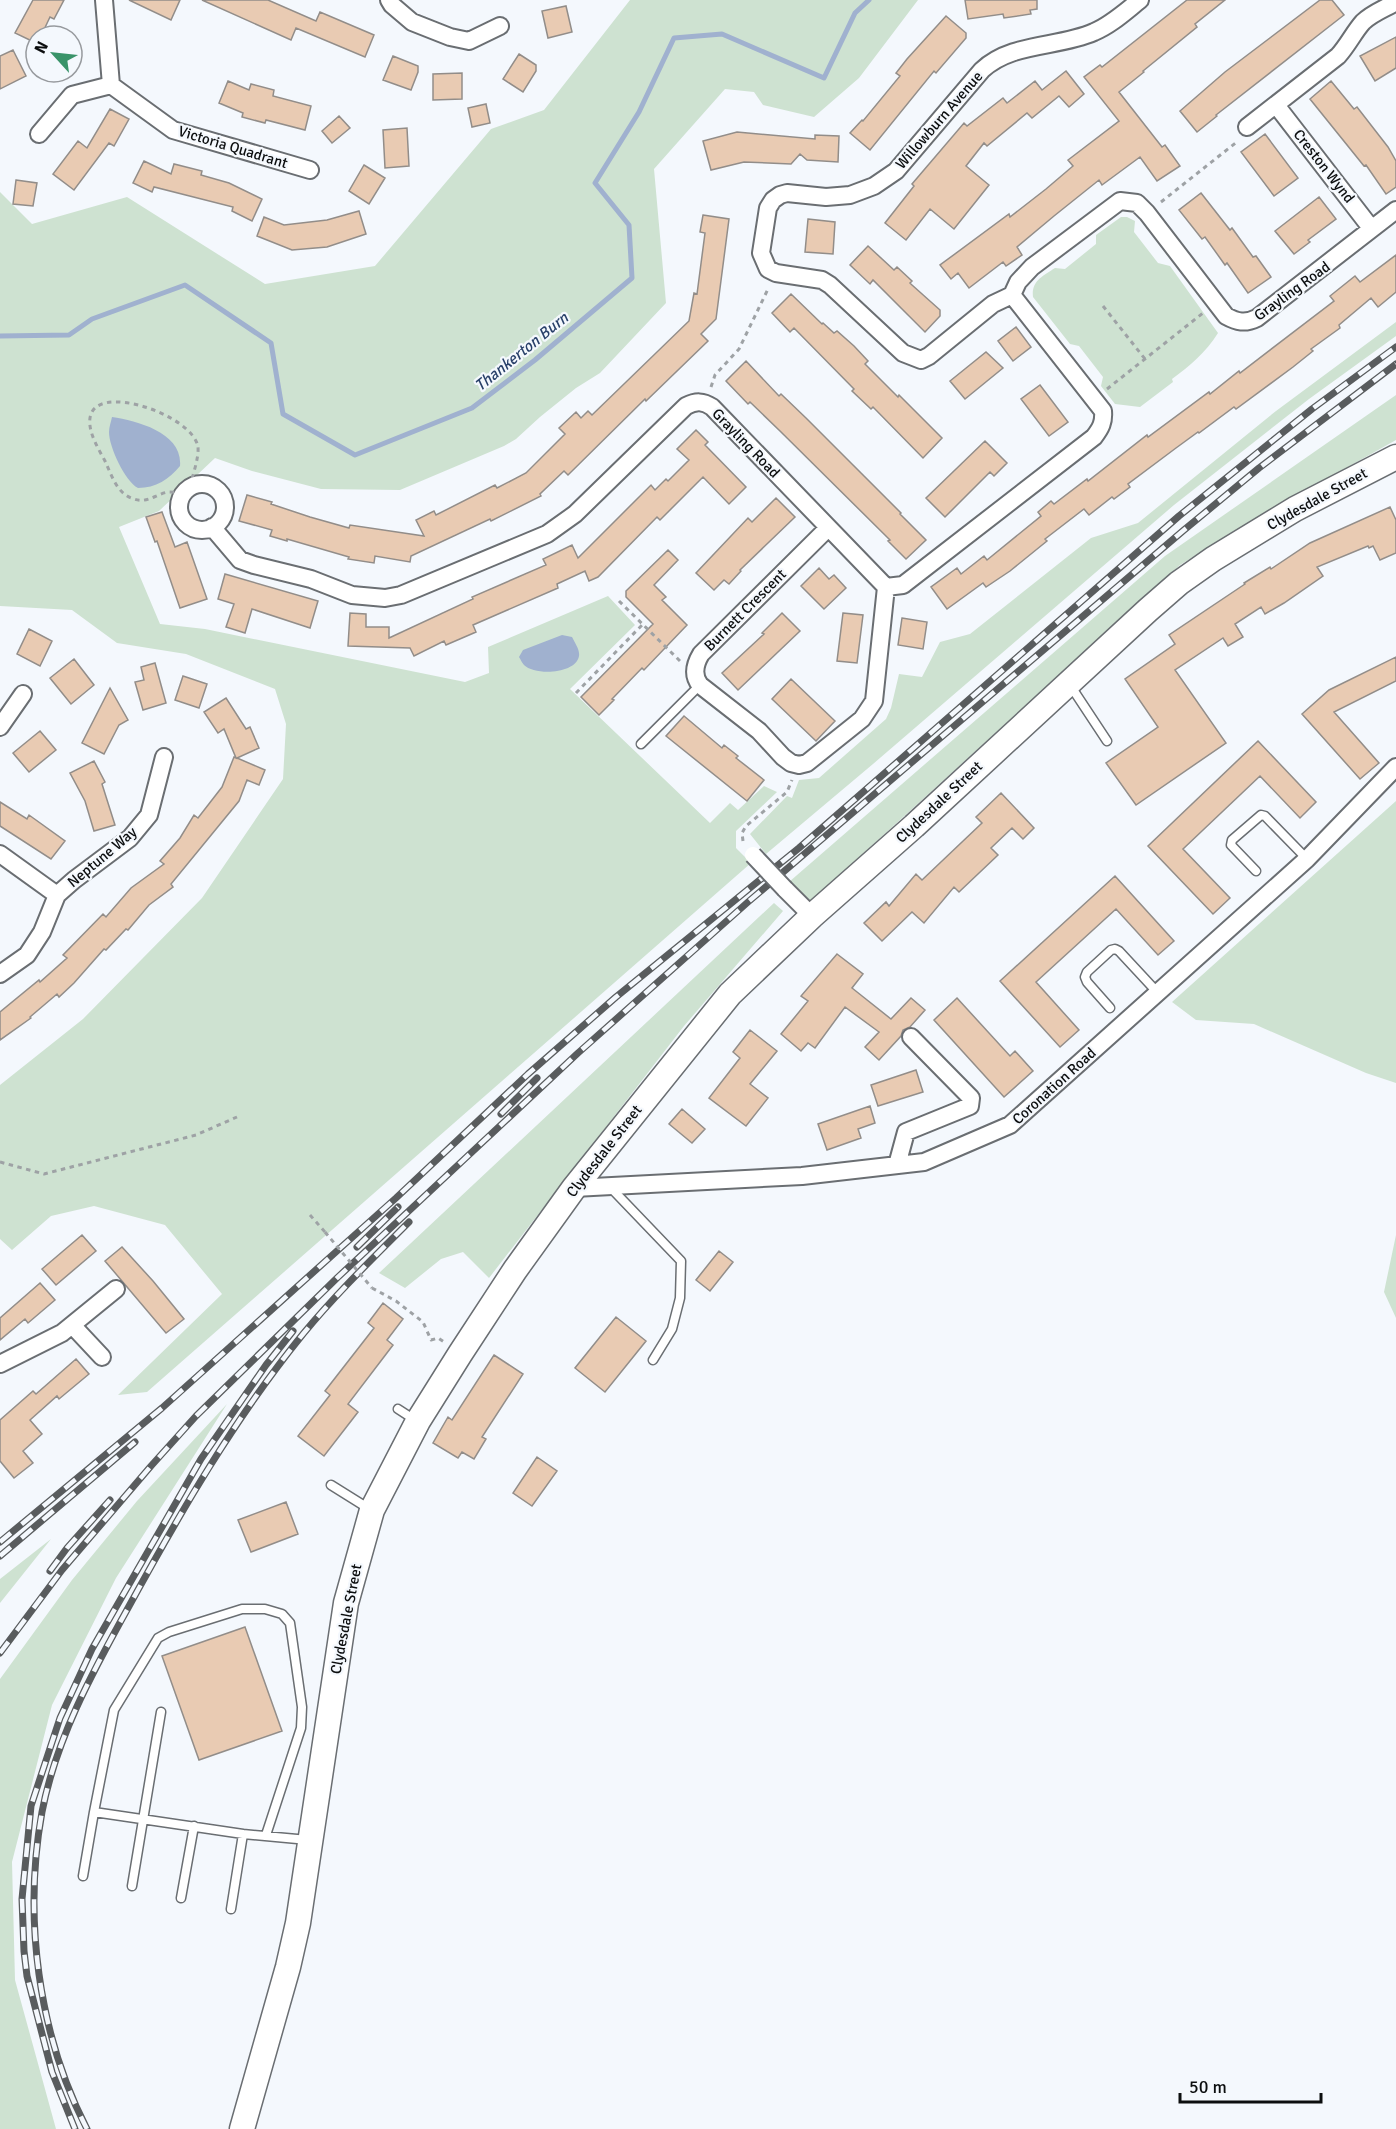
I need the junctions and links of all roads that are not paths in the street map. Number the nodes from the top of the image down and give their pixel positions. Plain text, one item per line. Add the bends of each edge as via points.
1 (104, 0) edge
2 (389, 0) edge
3 (1140, 0) edge
4 (1396, 2) edge
5 (500, 26) dead end
6 (111, 86) junction
7 (1276, 105) junction
8 (1247, 127) road end
9 (39, 134) dead end
10 (310, 170) dead end
11 (1396, 210) edge
12 (1371, 228) junction
13 (776, 273) joint
14 (1012, 295) junction
15 (1396, 457) edge
16 (212, 527) junction
17 (828, 528) junction
18 (886, 587) junction
19 (1068, 682) junction
20 (700, 685) junction
21 (23, 694) dead end
22 (0, 727) edge
23 (1107, 741) dead end
24 (642, 744) dead end
25 (164, 757) dead end
26 (1396, 767) edge
27 (0, 854) edge
28 (753, 855) road end
29 (1307, 858) junction
30 (1256, 871) dead end
31 (57, 896) junction
32 (812, 916) junction
33 (0, 974) edge
34 (1158, 993) junction
35 (1110, 1008) dead end
36 (911, 1037) dead end
37 (897, 1165) junction
38 (574, 1188) junction
39 (611, 1188) junction
40 (116, 1289) dead end
41 (72, 1325) junction
42 (102, 1357) dead end
43 (653, 1360) dead end
44 (0, 1364) edge
45 (331, 1485) dead end
46 (372, 1510) junction
47 (161, 1712) dead end
48 (94, 1812) junction
49 (142, 1818) junction
50 (194, 1826) junction
51 (243, 1834) junction
52 (266, 1835) junction
53 (311, 1841) junction
54 (83, 1876) dead end
55 (132, 1886) dead end
56 (182, 1898) dead end
57 (231, 1909) dead end
58 (242, 2129) edge

1 - 6 street
2 - 5 street via 412,22 450,37 469,41
3 - 13 street, Willowburn Avenue via 1095,32 992,60 896,171 874,186 850,195 787,193 773,200 768,208 761,253 768,269
4 - 7 street via 1362,23 1338,56
6 - 9 street via 72,95
6 - 10 street, Victoria Quadrant via 173,130
7 - 8 street
7 - 12 street, Creston Wynd
11 - 12 street, Grayling Road
12 - 14 street, Grayling Road via 1257,318 1235,321 1216,304 1147,213 1137,203 1120,201 1032,267
13 - 14 street, Grayling Road via 813,278 830,285 903,354 921,360 993,304
14 - 18 street via 1103,411 1104,420 1095,437 903,585
15 - 19 main road, Clydesdale Street via 1295,509 1213,559 1179,583
16 - 16 street via 224,510 222,496 203,484 187,491 179,508 185,522 197,529
16 - 17 street, Grayling Road via 240,560 311,579 352,595 401,595 547,534 575,514 686,406 696,401 707,403
17 - 18 street, Grayling Road
17 - 20 street, Burnett Crescent via 701,654 696,665
18 - 20 street via 874,701 862,719 807,764 791,763 759,731
19 - 23 lane
19 - 32 main road, Clydesdale Street
20 - 24 lane
21 - 22 street
25 - 31 street, Neptune Way via 149,815 130,837
26 - 29 street, Coronation Road
27 - 31 street
28 - 32 street, bridge
29 - 30 lane via 1261,815 1231,845
29 - 34 street, Coronation Road
31 - 33 street, Neptune Way via 27,955
32 - 38 main road, Clydesdale Street via 730,994
34 - 35 lane via 1119,951 1111,950 1085,977
34 - 37 street, Coronation Road via 1010,1125 924,1162
36 - 37 street via 971,1098 970,1106 906,1132
37 - 39 street, Coronation Road via 802,1176
38 - 39 street, Coronation Road
38 - 46 main road, Clydesdale Street via 460,1354 408,1415
39 - 43 lane via 681,1261 681,1298 672,1329
40 - 41 street
41 - 42 street
41 - 44 street
45 - 46 lane
46 - 53 main road, Clydesdale Street via 345,1603
47 - 49 lane
48 - 49 lane
48 - 52 lane via 114,1710 158,1638 242,1609 265,1610 282,1614 290,1623 302,1707 301,1728
48 - 54 lane
49 - 50 lane
49 - 55 lane
50 - 51 lane
50 - 56 lane
51 - 52 lane
51 - 57 lane
52 - 53 lane
53 - 58 main road, Clydesdale Street via 288,1967

